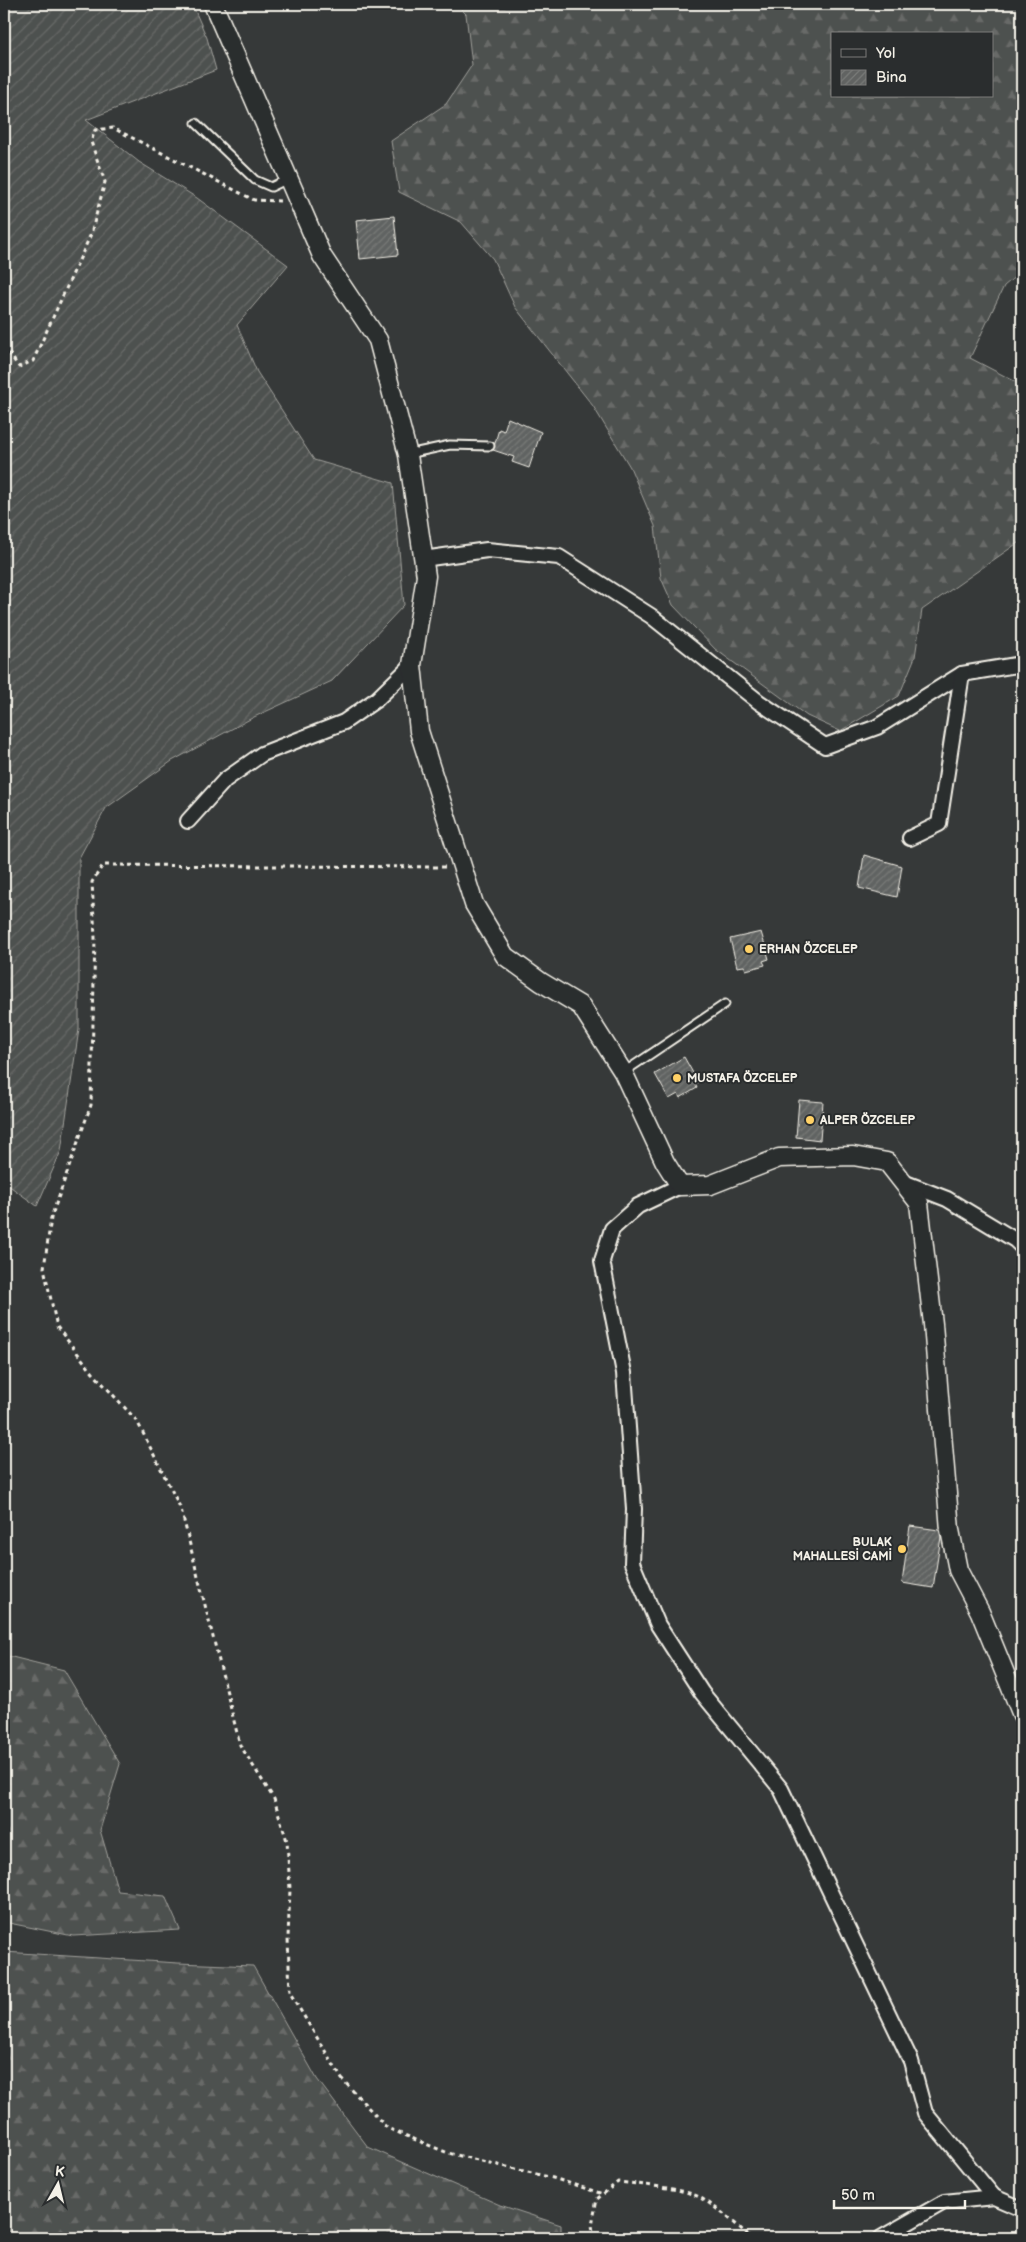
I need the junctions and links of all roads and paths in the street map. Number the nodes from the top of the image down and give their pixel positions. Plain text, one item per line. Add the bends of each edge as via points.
1 (213, 4) edge
2 (196, 123) dead end
3 (288, 178) junction
4 (298, 201) junction
5 (4, 346) edge
6 (490, 446) dead end
7 (408, 454) junction
8 (423, 559) junction
9 (1022, 664) edge
10 (412, 665) junction
11 (962, 674) junction
12 (188, 821) dead end
13 (910, 838) dead end
14 (463, 867) junction
15 (725, 1004) dead end
16 (623, 1072) junction
17 (903, 1182) junction
18 (680, 1186) junction
19 (1022, 1247) edge
20 (1022, 1715) edge
21 (603, 2194) junction
22 (994, 2197) junction
23 (1022, 2209) edge
24 (4, 2230) edge
25 (16, 2238) edge
26 (594, 2238) edge
27 (751, 2238) edge
28 (881, 2238) edge

1 - 3 street
2 - 3 lane via 255,180 271,186
3 - 4 street
4 - 5 path via 254,200 113,128 95,130 91,142 105,182 91,234 33,361 19,367
4 - 7 street via 322,256 378,340
6 - 7 lane via 450,445
7 - 8 street
8 - 10 street via 426,576
8 - 11 street via 486,550 559,556 651,616 759,702 825,746 878,727
9 - 11 street
10 - 12 street via 377,699 344,722 262,754 226,780
10 - 14 street via 420,731
11 - 13 street via 939,824
14 - 16 street via 474,904 505,956 581,1006
14 - 21 path via 103,865 92,882 95,938 91,1106 51,1218 44,1268 57,1327 137,1421 181,1509 240,1745 274,1799 287,1842 290,1993 342,2079 387,2128 448,2153 553,2178
15 - 16 lane
16 - 18 street via 665,1162
17 - 18 street via 887,1162 854,1156 779,1158 710,1184
17 - 19 street via 947,1199 1016,1240
17 - 20 street via 919,1203 935,1343 950,1530 958,1570 980,1612
18 - 22 street via 638,1206 612,1229 602,1261 624,1374 634,1510 632,1563 658,1625 702,1693 781,1789 911,2061 925,2113
21 - 26 path via 597,2198 592,2225
21 - 27 path via 618,2182 697,2196
22 - 23 street
22 - 28 street via 944,2202
24 - 25 path

